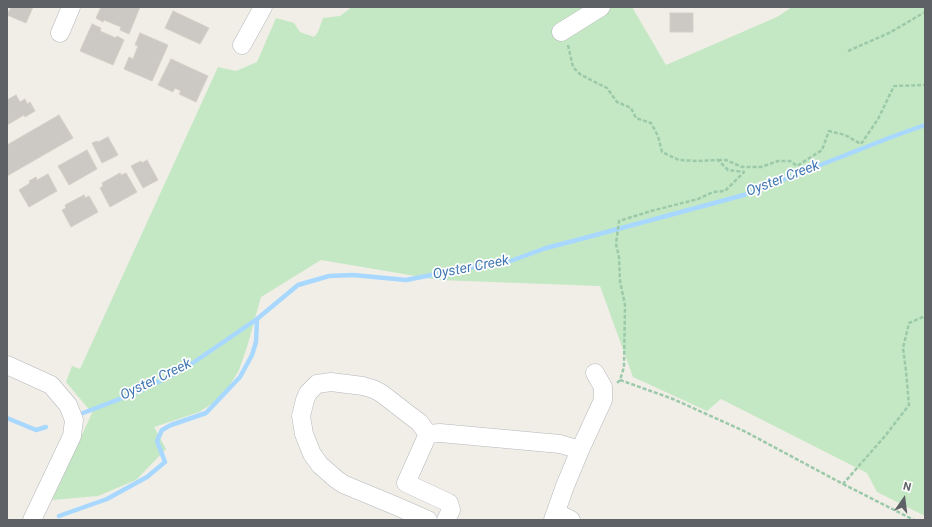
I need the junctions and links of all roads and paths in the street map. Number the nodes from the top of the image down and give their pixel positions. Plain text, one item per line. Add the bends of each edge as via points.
1 (71, 7) edge
2 (263, 7) edge
3 (601, 7) edge
4 (925, 12) edge
5 (561, 32) joint
6 (60, 33) dead end
7 (242, 45) dead end
8 (848, 51) dead end
9 (925, 84) edge
10 (718, 160) junction
11 (925, 316) edge
12 (7, 365) edge
13 (595, 373) dead end
14 (620, 380) junction
15 (603, 400) junction
16 (428, 434) junction
17 (580, 450) junction
18 (406, 483) junction
19 (843, 484) junction
20 (396, 506) junction
21 (560, 518) edge
22 (32, 520) edge
23 (428, 520) edge
24 (446, 520) edge
25 (914, 520) edge

1 - 6 street
2 - 7 street
3 - 5 street
4 - 8 path via 889,33
5 - 10 path via 570,50 573,67 581,75 607,88 617,102 631,108 636,118 651,123 662,152 679,160
9 - 10 path via 894,86 878,119 861,144 845,135 829,131 822,150 797,166 790,161 778,161 761,167 742,167 726,160
10 - 14 path via 728,170 744,172 725,191 713,192 698,199 619,221 616,244 625,305 624,367
11 - 19 path via 909,323 902,348 908,405
12 - 22 street via 51,385 68,405 74,420 72,436
13 - 15 street via 603,387
14 - 15 path
14 - 19 path via 673,399 744,432
15 - 17 street
16 - 17 street via 560,444
16 - 18 street
16 - 20 street via 420,422 373,389 331,382 317,384 308,393 301,416 302,426 316,460 343,484
17 - 21 street via 565,486
18 - 20 street
18 - 24 street via 449,503 451,510
19 - 25 path
20 - 23 street

